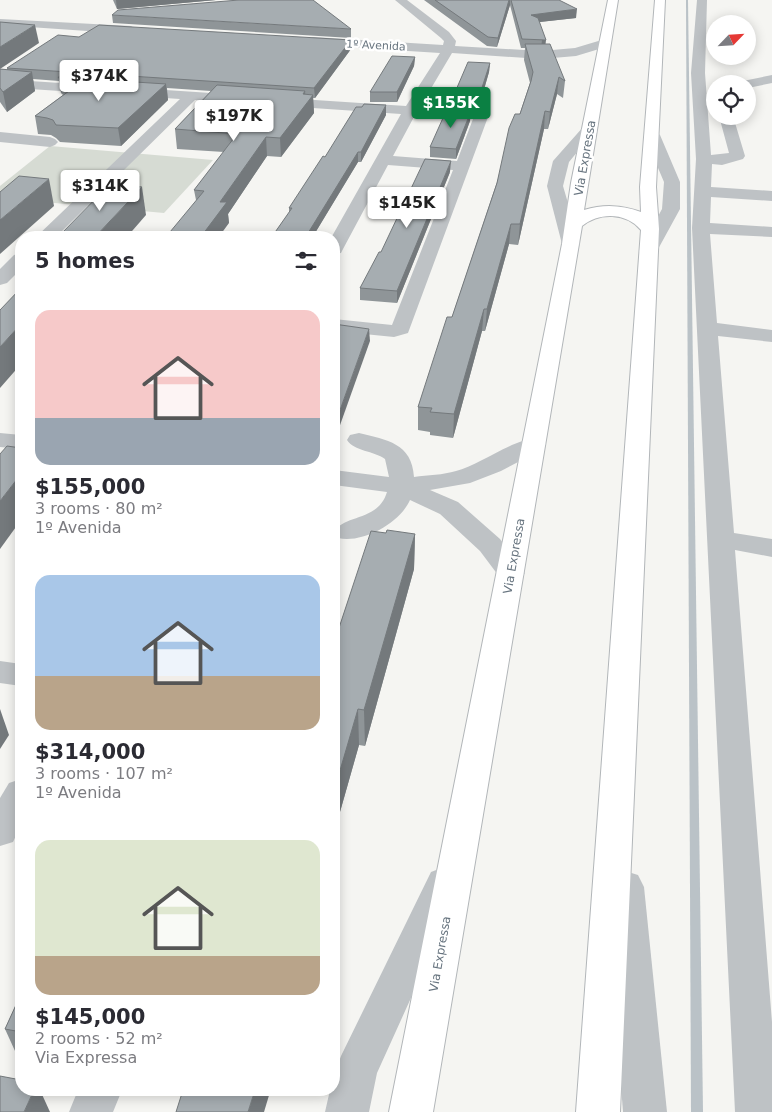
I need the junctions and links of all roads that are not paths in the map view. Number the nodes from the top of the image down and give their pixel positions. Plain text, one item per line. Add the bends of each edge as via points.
1 (400, 0) edge
2 (614, 0) edge
3 (660, 0) edge
4 (702, 0) edge
5 (102, 16) dead end
6 (4, 25) edge
7 (75, 27) junction
8 (95, 28) junction
9 (118, 30) junction
10 (58, 38) edge
11 (137, 40) edge
12 (301, 41) edge
13 (605, 43) junction
14 (448, 49) junction
15 (541, 55) junction
16 (600, 72) junction
17 (772, 79) edge
18 (756, 82) edge
19 (0, 83) edge
20 (191, 96) junction
21 (410, 112) junction
22 (728, 125) edge
23 (589, 129) junction
24 (652, 135) junction
25 (0, 138) edge
26 (50, 142) edge
27 (704, 159) junction
28 (383, 160) junction
29 (462, 166) junction
30 (579, 183) junction
31 (648, 188) junction
32 (702, 191) junction
33 (772, 196) edge
34 (701, 228) junction
35 (51, 231) edge
36 (772, 232) edge
37 (573, 233) junction
38 (340, 239) edge
39 (649, 240) junction
40 (15, 265) edge
41 (0, 279) edge
42 (340, 326) edge
43 (707, 328) junction
44 (772, 336) edge
45 (0, 440) edge
46 (359, 440) dead end
47 (15, 441) edge
48 (534, 444) junction
49 (340, 479) edge
50 (401, 486) junction
51 (348, 532) dead end
52 (721, 539) junction
53 (772, 548) edge
54 (510, 573) junction
55 (0, 672) edge
56 (15, 674) edge
57 (617, 790) junction
58 (15, 804) edge
59 (0, 831) edge
60 (459, 850) junction
61 (98, 1096) edge
62 (91, 1112) edge
63 (347, 1112) edge
64 (411, 1112) edge
65 (598, 1112) edge
66 (644, 1112) edge
67 (756, 1112) edge

1 - 14 street via 446,35 450,41
2 - 13 main road, Via Expressa
3 - 24 main road
4 - 27 street via 698,73
5 - 7 street
6 - 7 street
7 - 8 street
7 - 10 street
8 - 9 street
8 - 9 street via 145,28
9 - 11 street via 114,38
12 - 14 street, 1º Avenida
13 - 15 street via 576,52
13 - 16 main road, Via Expressa
14 - 15 street, 1º Avenida
14 - 21 street
15 - 16 street
16 - 23 main road, Via Expressa
17 - 18 street
19 - 20 street
20 - 21 street
20 - 35 street
21 - 28 street
21 - 29 street via 481,117
22 - 27 street via 737,156 722,160
23 - 30 main road, Via Expressa
23 - 37 street via 561,162 554,186
24 - 31 main road
24 - 39 street via 672,182 671,209
25 - 26 street
27 - 32 street
28 - 29 street
28 - 38 street
29 - 42 street via 401,329
30 - 31 main road via 587,193 615,200 639,197
30 - 37 main road, Via Expressa
31 - 39 main road
32 - 33 street
32 - 34 street
34 - 36 street
34 - 43 street
37 - 39 main road via 585,215 610,211 645,221
37 - 48 main road, Via Expressa
39 - 57 main road
40 - 41 street
43 - 44 street
43 - 52 street
45 - 47 street
46 - 50 street via 380,446 397,456 402,468
48 - 50 street via 461,478
48 - 54 main road, Via Expressa
49 - 50 street
50 - 51 street via 393,507 382,516
50 - 54 street via 449,508 490,545
52 - 53 street
52 - 67 street
54 - 60 main road, Via Expressa
55 - 56 street
57 - 65 main road
57 - 66 street
58 - 59 street
60 - 63 street via 356,1070
60 - 64 main road, Via Expressa
61 - 62 street

